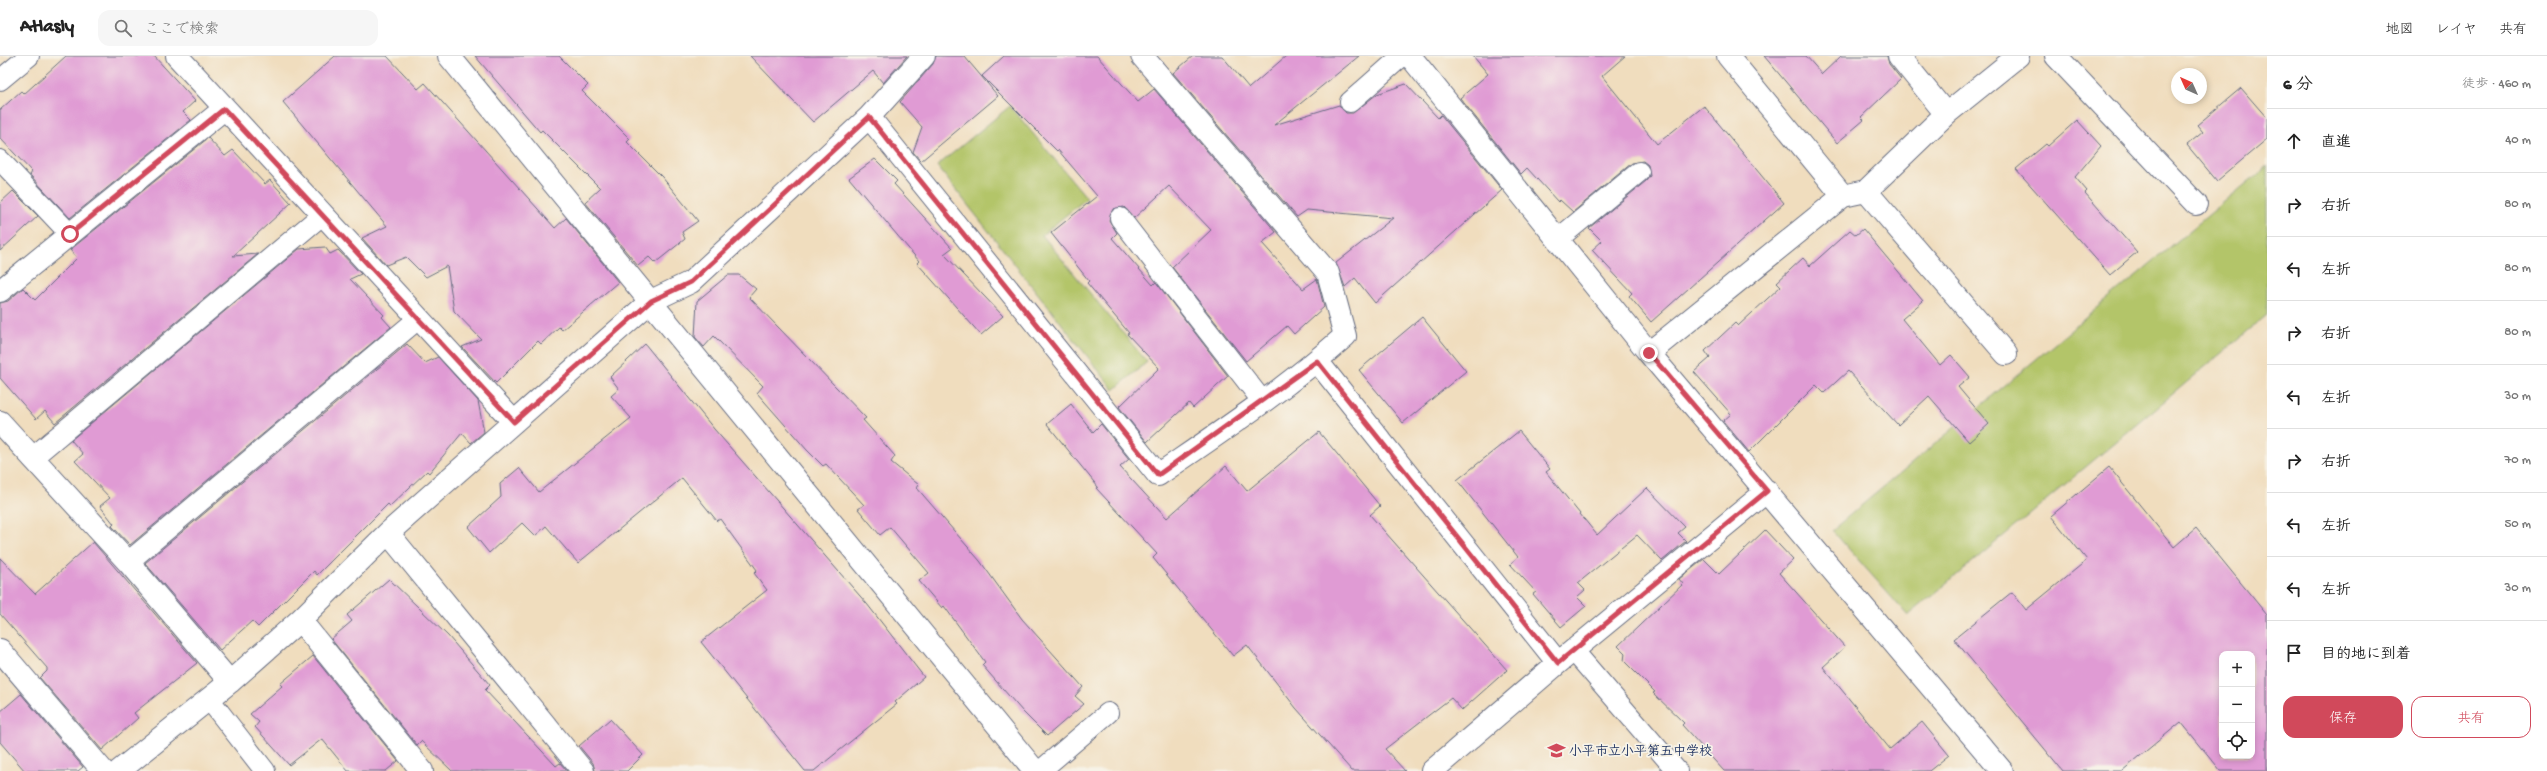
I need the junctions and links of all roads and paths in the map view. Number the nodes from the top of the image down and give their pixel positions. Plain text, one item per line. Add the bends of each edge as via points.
1 (29, 56) edge
2 (177, 56) edge
3 (449, 56) edge
4 (924, 56) edge
5 (1142, 56) edge
6 (1402, 56) edge
7 (1410, 56) edge
8 (1728, 56) edge
9 (1899, 56) edge
10 (2018, 56) edge
11 (2056, 56) edge
12 (0, 80) edge
13 (1350, 102) dead end
14 (224, 109) junction
15 (1946, 114) junction
16 (869, 117) junction
17 (0, 160) edge
18 (1638, 172) dead end
19 (1866, 191) junction
20 (1842, 196) junction
21 (2196, 204) dead end
22 (322, 215) junction
23 (1120, 218) dead end
24 (70, 234) junction
25 (1558, 239) junction
26 (0, 291) edge
27 (651, 301) junction
28 (418, 319) junction
29 (1649, 353) junction
30 (2006, 354) dead end
31 (1317, 361) junction
32 (1263, 402) junction
33 (0, 422) edge
34 (514, 422) junction
35 (32, 458) junction
36 (1767, 491) junction
37 (388, 533) junction
38 (128, 562) junction
39 (300, 620) junction
40 (0, 650) edge
41 (1566, 657) junction
42 (230, 682) junction
43 (209, 700) junction
44 (1108, 713) dead end
45 (102, 771) edge
46 (119, 771) edge
47 (265, 771) edge
48 (422, 771) edge
49 (583, 771) edge
50 (1035, 771) edge
51 (1040, 771) edge
52 (1432, 771) edge
53 (1677, 771) edge
54 (2002, 771) edge

1 - 12 lane
2 - 14 street
3 - 27 street
4 - 16 street
5 - 31 street via 1328,273 1345,336
6 - 13 lane
7 - 25 street
8 - 20 street
9 - 15 street
10 - 15 street
11 - 21 street
14 - 22 street
14 - 24 street
15 - 19 street
16 - 27 street via 691,282
16 - 32 street via 1158,475
17 - 24 lane
18 - 25 lane
19 - 20 street
19 - 30 street
20 - 29 street
22 - 28 street
22 - 35 lane
23 - 32 lane
24 - 26 street
25 - 29 street
27 - 34 street
27 - 50 street
28 - 34 street
28 - 38 lane
29 - 36 street
31 - 32 street
31 - 41 street
33 - 35 street
34 - 37 street
35 - 38 street
36 - 41 street
36 - 54 street
37 - 39 street
37 - 49 street
38 - 42 street
39 - 42 street
39 - 48 street
40 - 45 street
41 - 52 street
41 - 53 lane
42 - 43 street
43 - 46 street
43 - 47 lane
44 - 51 lane

